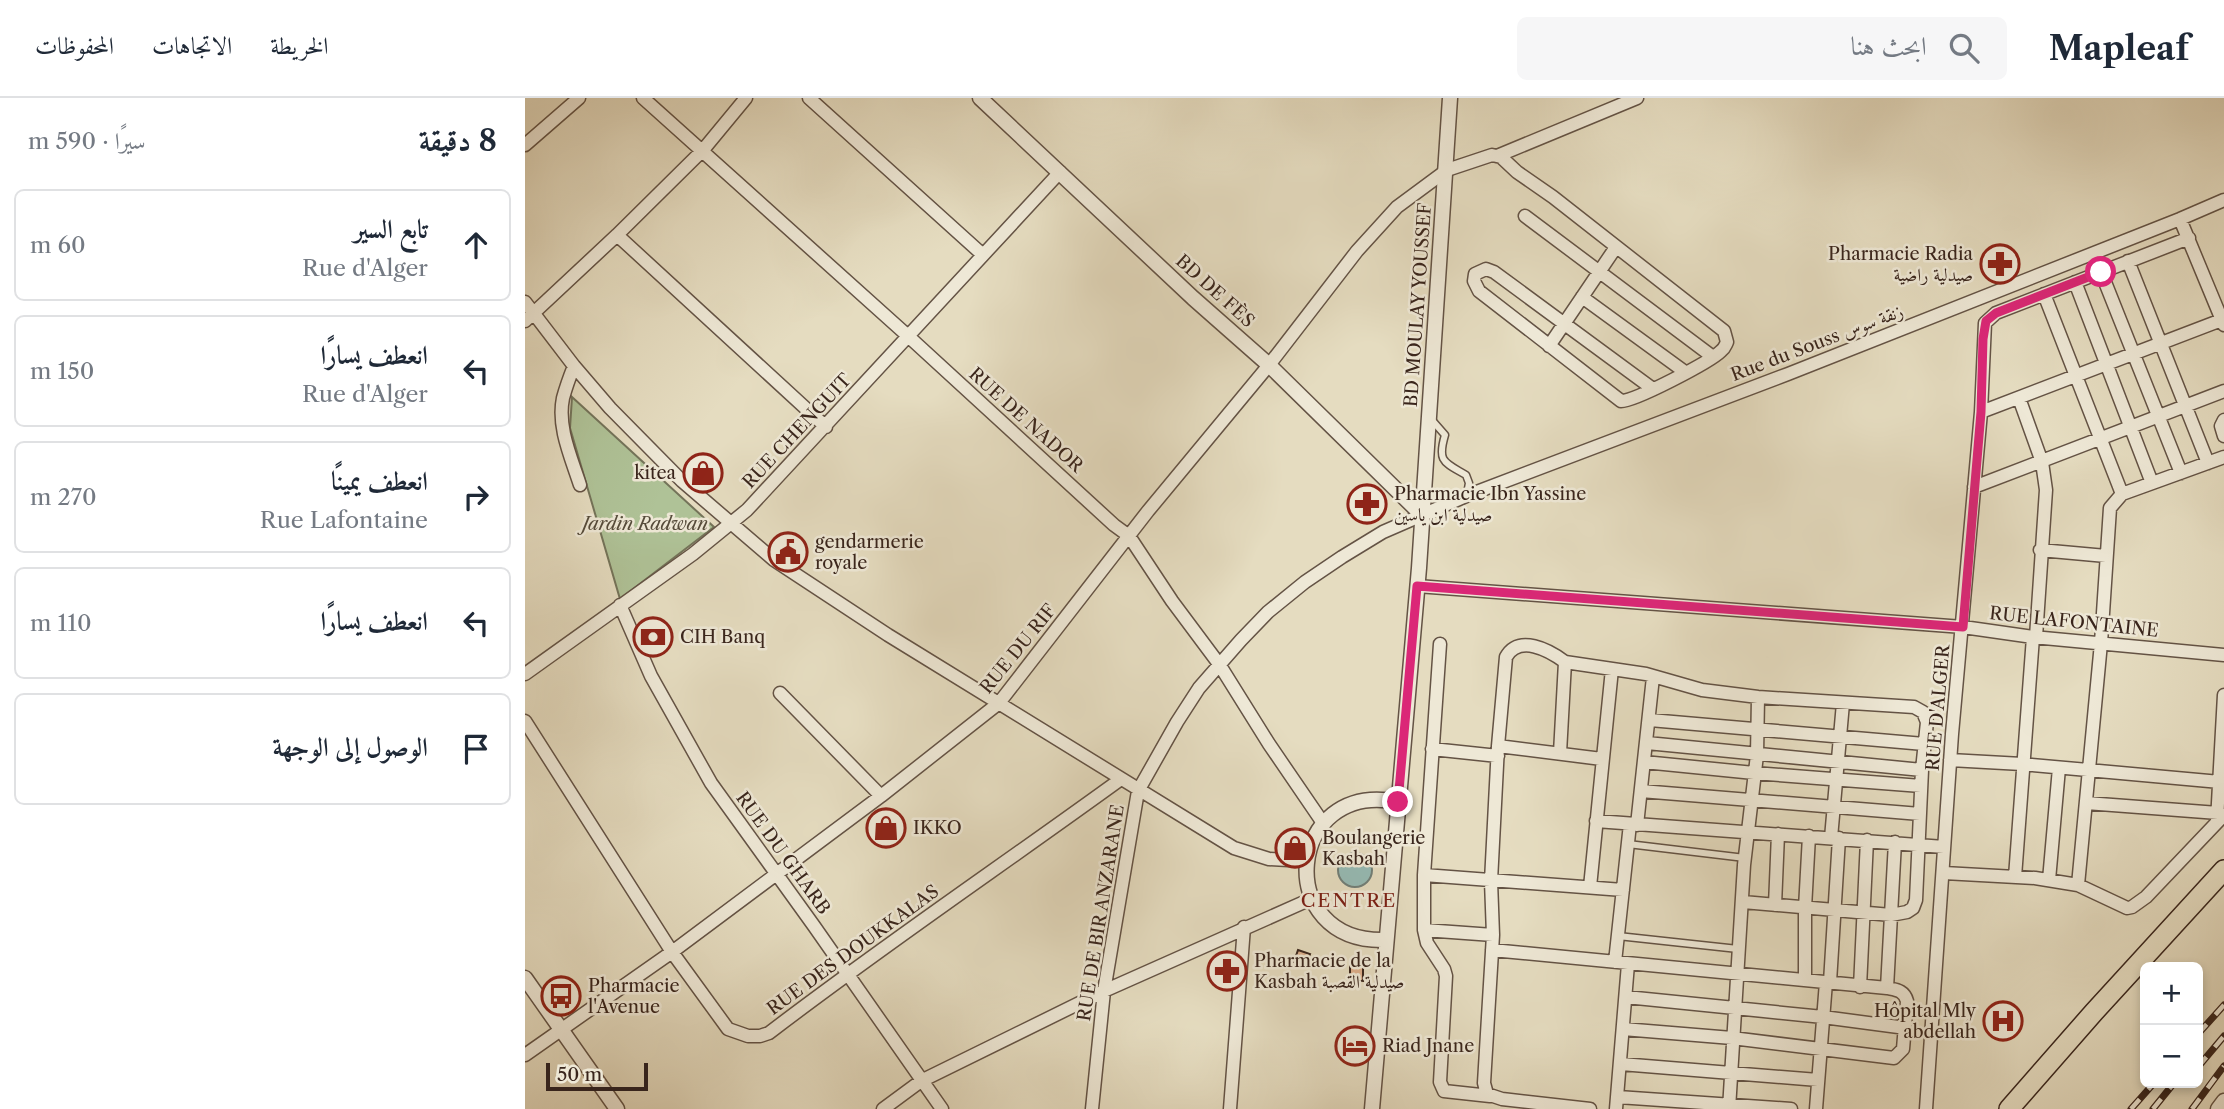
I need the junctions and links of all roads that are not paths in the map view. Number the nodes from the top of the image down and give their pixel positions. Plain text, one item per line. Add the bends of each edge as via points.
1 (579, 98) edge
2 (643, 98) edge
3 (746, 98) edge
4 (810, 98) edge
5 (980, 98) edge
6 (1450, 98) edge
7 (1637, 98) edge
8 (525, 145) edge
9 (703, 150) junction
10 (1497, 156) junction
11 (1447, 170) junction
12 (1060, 172) junction
13 (2224, 200) edge
14 (1525, 216) dead end
15 (2181, 219) junction
16 (617, 235) junction
17 (2189, 238) junction
18 (1616, 247) junction
19 (983, 255) junction
20 (2128, 261) junction
21 (1598, 271) junction
22 (2101, 272) junction
23 (2075, 282) junction
24 (2044, 294) junction
25 (1581, 297) junction
26 (525, 302) edge
27 (530, 317) edge
28 (2223, 321) edge
29 (1563, 323) junction
30 (908, 336) junction
31 (2161, 344) junction
32 (1549, 346) junction
33 (2134, 354) junction
34 (1713, 357) junction
35 (1269, 365) junction
36 (2106, 365) junction
37 (574, 366) junction
38 (1685, 372) junction
39 (2076, 376) junction
40 (1653, 389) junction
41 (2224, 391) edge
42 (2019, 398) junction
43 (2185, 406) junction
44 (1981, 412) junction
45 (2159, 416) junction
46 (1429, 417) junction
47 (2224, 420) edge
48 (826, 426) junction
49 (2131, 427) junction
50 (2224, 436) edge
51 (2099, 440) junction
52 (2224, 457) edge
53 (2042, 462) junction
54 (2208, 463) junction
55 (2181, 472) junction
56 (2152, 483) junction
57 (580, 485) dead end
58 (1974, 487) junction
59 (2122, 494) junction
60 (1466, 496) junction
61 (1422, 515) junction
62 (731, 525) junction
63 (1129, 536) junction
64 (2041, 550) junction
65 (2106, 555) junction
66 (1417, 586) junction
67 (620, 605) junction
68 (1963, 627) junction
69 (2034, 637) junction
70 (2101, 643) junction
71 (1440, 644) dead end
72 (2224, 655) edge
73 (1565, 662) junction
74 (1220, 664) junction
75 (1612, 669) junction
76 (525, 674) edge
77 (1653, 677) junction
78 (780, 693) dead end
79 (2224, 695) edge
80 (1758, 697) junction
81 (999, 703) junction
82 (1843, 704) junction
83 (1650, 720) junction
84 (525, 721) edge
85 (1756, 730) junction
86 (1840, 737) junction
87 (1647, 743) junction
88 (1924, 744) junction
89 (1432, 749) junction
90 (1498, 751) junction
91 (1560, 753) junction
92 (1756, 755) junction
93 (1602, 759) junction
94 (1950, 760) junction
95 (1644, 762) junction
96 (1838, 762) junction
97 (2022, 764) junction
98 (2059, 768) junction
99 (1922, 770) junction
100 (2087, 770) junction
101 (1754, 773) junction
102 (1121, 779) junction
103 (1837, 779) junction
104 (2220, 782) junction
105 (1921, 786) junction
106 (1139, 791) junction
107 (1641, 791) junction
108 (881, 796) junction
109 (1751, 800) junction
110 (1398, 802) junction
111 (2086, 803) junction
112 (1834, 807) junction
113 (1920, 814) junction
114 (2220, 817) edge
115 (1596, 821) junction
116 (1323, 823) junction
117 (1634, 825) junction
118 (1749, 832) junction
119 (1778, 834) junction
120 (1809, 836) junction
121 (1835, 838) junction
122 (1867, 840) junction
123 (1895, 842) junction
124 (1920, 843) junction
125 (1628, 844) junction
126 (1944, 847) junction
127 (1745, 858) junction
128 (1306, 861) junction
129 (2224, 870) edge
130 (1944, 873) junction
131 (777, 874) junction
132 (1424, 875) junction
133 (2015, 877) junction
134 (2049, 880) junction
135 (1491, 881) junction
136 (2078, 885) junction
137 (1590, 887) junction
138 (1623, 890) junction
139 (1311, 899) junction
140 (1743, 901) junction
141 (1775, 905) junction
142 (1805, 908) junction
143 (1834, 910) junction
144 (1862, 912) junction
145 (1891, 915) junction
146 (1244, 927) junction
147 (1424, 930) junction
148 (1493, 934) junction
149 (1618, 936) junction
150 (1386, 940) junction
151 (1738, 948) junction
152 (1492, 950) junction
153 (672, 952) junction
154 (1622, 963) junction
155 (847, 973) junction
156 (1737, 974) junction
157 (525, 978) edge
158 (1805, 980) junction
159 (1828, 982) junction
160 (1860, 987) junction
161 (1887, 988) junction
162 (1104, 991) junction
163 (1626, 997) junction
164 (1734, 1007) junction
165 (1823, 1017) junction
166 (1906, 1028) junction
167 (1623, 1029) junction
168 (562, 1031) junction
169 (1732, 1038) junction
170 (1821, 1048) junction
171 (525, 1055) edge
172 (1621, 1064) junction
173 (1732, 1072) junction
174 (1818, 1080) junction
175 (921, 1082) junction
176 (1490, 1096) junction
177 (2224, 1101) edge
178 (1617, 1103) edge
179 (1729, 1106) edge
180 (617, 1109) edge
181 (883, 1109) edge
182 (941, 1109) edge
183 (1091, 1109) edge
184 (1230, 1109) edge
185 (1372, 1109) edge
186 (1590, 1109) edge
187 (1791, 1109) edge
188 (1816, 1109) edge
189 (1926, 1109) edge
190 (2009, 1109) edge
191 (2218, 1109) edge

1 - 8 street
2 - 9 street, RUE DE NADOR
3 - 9 street
4 - 19 street
5 - 12 street, BD DE FÈS
6 - 11 street, BD MOULAY YOUSSEF
7 - 10 street, RUE DU RIF
9 - 16 street
9 - 30 street, RUE DE NADOR
10 - 11 street, RUE DU RIF
10 - 18 street
11 - 35 street, RUE DU RIF via 1397,207
11 - 46 street, BD MOULAY YOUSSEF
12 - 19 street, RUE CHENGUIT
12 - 35 street, BD DE FÈS
13 - 15 street, Rue du Souss زنقة سوس
14 - 21 street
15 - 17 street
15 - 60 street, Rue du Souss زنقة سوس
16 - 27 street
16 - 48 street
17 - 20 street, RUE D'ALGER
17 - 28 street
18 - 21 street
18 - 34 street via 1724,331 1725,346
19 - 30 street, RUE CHENGUIT
20 - 22 street, RUE D'ALGER
20 - 31 street
21 - 25 street
21 - 34 street
22 - 23 street, RUE D'ALGER
22 - 33 street
23 - 24 street, RUE D'ALGER
23 - 36 street
24 - 39 street
24 - 44 street, RUE D'ALGER via 1986,321
25 - 29 street
25 - 38 street
26 - 27 street
27 - 37 street
28 - 31 street
29 - 32 street
29 - 32 street via 1494,272 1486,269 1475,274 1473,281 1479,291
29 - 40 street
30 - 48 street, RUE CHENGUIT
30 - 63 street, RUE DE NADOR
31 - 33 street
31 - 43 street
32 - 40 street via 1618,399 1628,401
33 - 36 street
33 - 45 street
34 - 38 street
35 - 61 street, BD DE FÈS
35 - 63 street, RUE DU RIF
36 - 39 street
36 - 49 street
37 - 57 street via 562,419
37 - 62 street via 673,472
38 - 40 street
39 - 42 street
39 - 51 street
41 - 43 street
42 - 44 street
42 - 53 street
43 - 45 street
43 - 54 street
44 - 58 street, RUE D'ALGER
45 - 49 street
45 - 55 street
46 - 60 lane via 1445,435 1442,457 1466,475
46 - 61 street, BD MOULAY YOUSSEF
47 - 50 street
48 - 62 street, RUE CHENGUIT
49 - 51 street
49 - 56 street
51 - 53 street
51 - 59 street
52 - 54 street
53 - 58 street
53 - 64 street via 2046,490
54 - 55 street
55 - 56 street
56 - 59 street
58 - 68 street, RUE D'ALGER
59 - 65 street via 2110,508
60 - 61 street, Rue du Souss زنقة سوس
61 - 66 street, BD MOULAY YOUSSEF
61 - 74 street, RUE DE BIR ANZARANE via 1383,532 1305,582 1268,612
62 - 67 street, RUE CHENGUIT
62 - 81 street via 774,560
63 - 74 street, RUE DE NADOR
63 - 81 street, RUE DU RIF
64 - 65 street
64 - 69 street
65 - 70 street
66 - 68 street, RUE LAFONTAINE
66 - 110 street, BD MOULAY YOUSSEF
67 - 76 street, RUE CHENGUIT
67 - 131 street, RUE DU GHARB via 651,676 705,773
68 - 69 street, RUE LAFONTAINE
68 - 94 street, RUE D'ALGER
69 - 70 street, RUE LAFONTAINE
69 - 97 street
70 - 72 street, RUE LAFONTAINE
70 - 100 street
71 - 89 street
73 - 75 street
73 - 90 street via 1531,645 1509,651
73 - 91 street
74 - 106 street, RUE DE BIR ANZARANE via 1177,722
74 - 116 street, RUE DE NADOR
75 - 77 street
75 - 93 street
77 - 80 street via 1702,690
77 - 83 street
78 - 108 street
79 - 104 street
80 - 82 street
80 - 85 street
81 - 102 street
81 - 108 street, RUE DU RIF
82 - 86 street
82 - 88 street via 1919,709 1927,722
83 - 85 street
83 - 87 street
84 - 153 street, RUE DES DOUKKALAS
85 - 86 street
85 - 92 street
86 - 88 street
86 - 96 street
87 - 92 street
87 - 95 street
88 - 99 street
89 - 90 street
89 - 132 street
90 - 91 street
90 - 135 street
91 - 93 street
92 - 96 street
92 - 101 street
93 - 115 street
94 - 97 street
94 - 126 street, RUE D'ALGER
95 - 101 street
95 - 107 street
96 - 99 street
96 - 103 street
97 - 98 street
97 - 133 street
98 - 100 street
98 - 134 street
99 - 105 street
100 - 104 street
100 - 111 street
101 - 103 street
101 - 109 street
102 - 106 street
102 - 155 street, RUE DES DOUKKALAS
103 - 105 street
103 - 112 street
104 - 114 street
105 - 113 street
106 - 128 street via 1234,848 1269,859
106 - 162 street, RUE DE BIR ANZARANE
107 - 109 street
107 - 117 street
108 - 131 street, RUE DU RIF
109 - 112 street
109 - 118 street
110 - 116 street via 1358,801
110 - 150 street, BD MOULAY YOUSSEF
111 - 114 street
111 - 136 street
112 - 113 street
112 - 121 street
113 - 124 street
114 - 136 street via 2132,907 2122,907
115 - 117 street
115 - 137 street
116 - 128 street
117 - 118 street
117 - 125 street
118 - 119 street
118 - 127 street
119 - 120 street
119 - 141 street
120 - 121 street
120 - 142 street
121 - 122 street
121 - 143 street
122 - 123 street
122 - 144 street
123 - 124 street
123 - 145 street
124 - 126 street
124 - 145 street via 1915,906
125 - 127 lane
125 - 138 street
126 - 130 street, RUE D'ALGER
127 - 140 street
128 - 139 street
129 - 190 main road
130 - 133 street
130 - 189 street, RUE D'ALGER
131 - 153 street, RUE DU RIF
131 - 155 street, RUE DU GHARB
132 - 135 street
132 - 147 street
133 - 134 street
134 - 136 street
135 - 137 street
135 - 148 street
137 - 138 street
138 - 149 street
139 - 146 street
139 - 150 street via 1326,920 1347,935
140 - 141 street
140 - 151 street
141 - 142 street
142 - 143 street
142 - 158 street
143 - 144 street
143 - 159 street
144 - 145 street
144 - 160 street
145 - 161 street
146 - 162 street
146 - 184 street
147 - 148 street
147 - 176 street via 1446,976 1442,1089
148 - 152 street
149 - 151 lane
149 - 154 street
150 - 185 street, BD MOULAY YOUSSEF
151 - 156 street
152 - 154 street
152 - 176 street via 1485,1069 1485,1089
153 - 155 street, RUE DES DOUKKALAS via 729,1029 748,1036 769,1032
153 - 168 street, RUE DU RIF
154 - 156 street
154 - 163 street
155 - 175 street, RUE DU GHARB
156 - 158 street
156 - 164 street
157 - 168 street
158 - 159 street
159 - 160 street
159 - 165 street
160 - 161 street
161 - 166 street via 1906,997
162 - 175 street
162 - 183 street, RUE DE BIR ANZARANE
163 - 164 street
163 - 167 street
164 - 165 street
164 - 169 street
165 - 166 street
165 - 170 street
166 - 170 street via 1903,1049 1894,1058
167 - 169 street
167 - 172 street
168 - 171 street, RUE DU RIF
168 - 180 street
169 - 170 street
169 - 173 street
170 - 174 street
172 - 173 street
172 - 178 street
173 - 174 street
173 - 179 street
174 - 188 street
175 - 181 street
175 - 182 street, RUE DU GHARB
176 - 186 street
177 - 191 street
178 - 179 street
179 - 187 street

